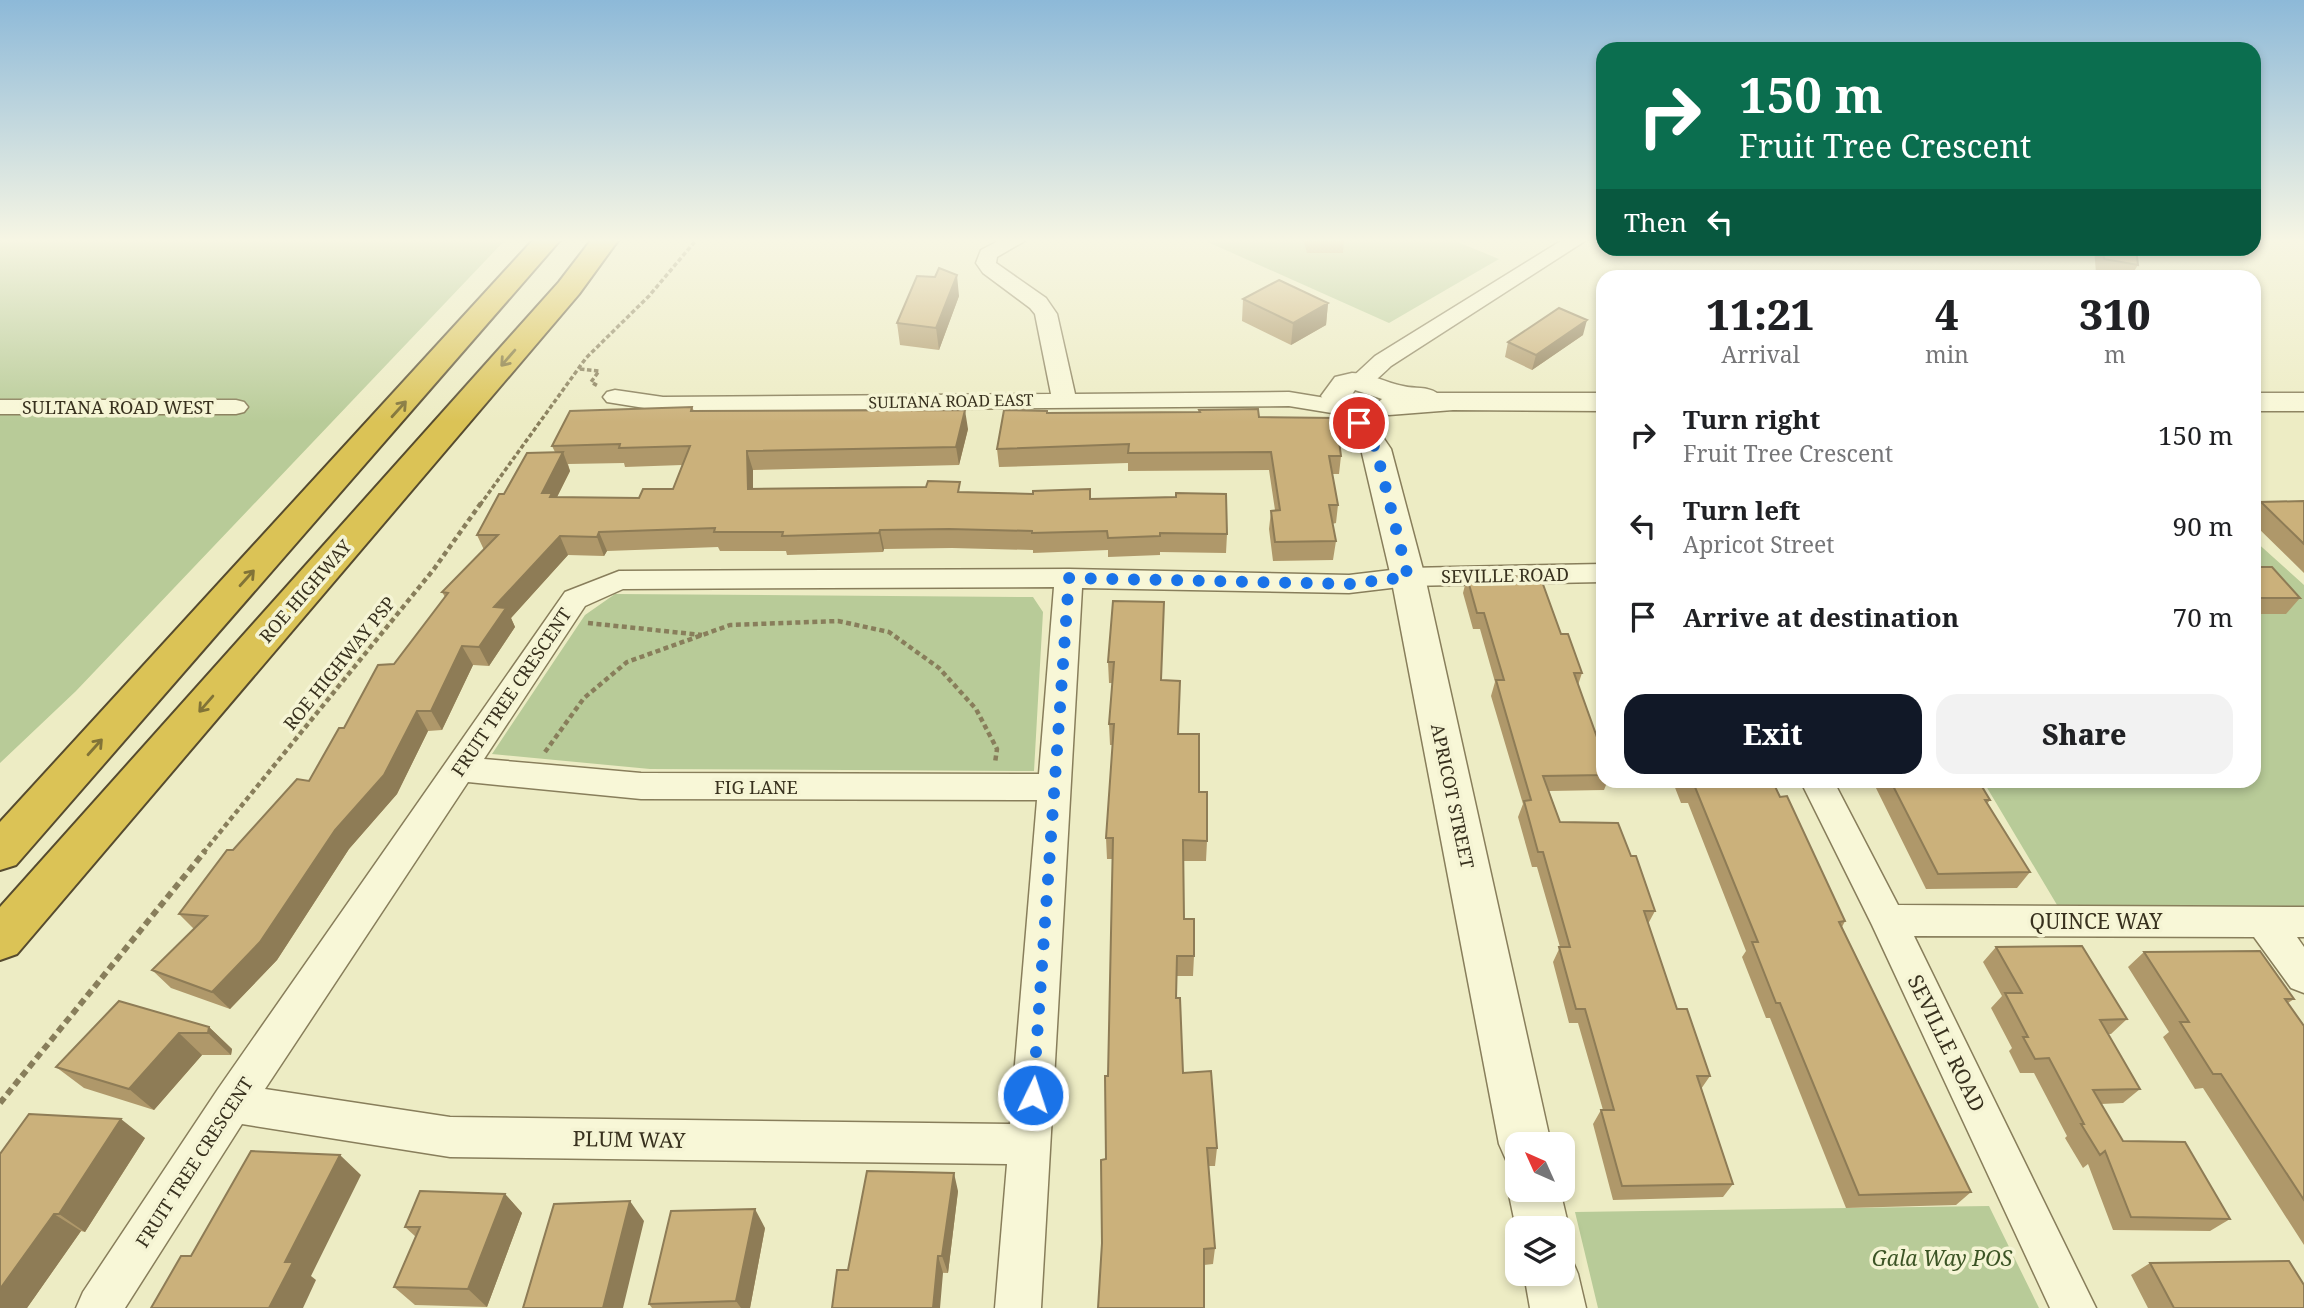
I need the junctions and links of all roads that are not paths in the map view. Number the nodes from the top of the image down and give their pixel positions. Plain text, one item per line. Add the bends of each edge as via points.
1 (494, 300) edge
2 (559, 300) edge
3 (1034, 300) edge
4 (1496, 300) edge
5 (1369, 394) junction
6 (615, 397) road end
7 (1064, 399) junction
8 (1596, 402) edge
9 (2261, 402) edge
10 (2304, 402) edge
11 (0, 407) edge
12 (236, 407) dead end
13 (1596, 573) edge
14 (1408, 577) junction
15 (1069, 578) junction
16 (459, 769) junction
17 (1054, 787) junction
18 (1820, 788) edge
19 (49, 798) junction
20 (0, 844) edge
21 (0, 852) edge
22 (51, 882) junction
23 (1888, 920) junction
24 (2264, 922) junction
25 (2304, 922) edge
26 (0, 940) edge
27 (0, 948) edge
28 (2304, 976) edge
29 (232, 1103) junction
30 (1523, 1132) edge
31 (1030, 1144) junction
32 (1553, 1286) edge
33 (99, 1308) edge
34 (1018, 1308) edge
35 (1558, 1308) edge
36 (2073, 1308) edge

19 -> 1 highway
2 -> 22 highway, ROE HIGHWAY
3 - 7 street via 1046,314
4 - 5 street
5 - 7 street, SULTANA ROAD EAST via 1289,399
5 - 8 street, SULTANA ROAD EAST via 1453,401
5 - 14 street, APRICOT STREET via 1376,449
6 - 7 street, SULTANA ROAD EAST via 663,404
9 - 10 street
11 - 12 street, SULTANA ROAD WEST
13 - 14 street, SEVILLE ROAD
14 - 15 street, FRUIT TREE CRESCENT via 1349,584
14 - 30 street, APRICOT STREET
15 - 16 street, FRUIT TREE CRESCENT via 619,580 575,599
15 - 17 street
16 - 17 street, FIG LANE via 641,786
16 - 29 street, FRUIT TREE CRESCENT
17 - 31 street
18 - 23 street, SEVILLE ROAD
19 - 20 highway
19 - 21 highway
22 - 26 highway, ROE HIGHWAY
22 - 27 highway
23 - 24 street, QUINCE WAY
23 - 36 street, SEVILLE ROAD
24 - 25 street, QUINCE WAY
24 - 28 street
29 - 31 street, PLUM WAY via 450,1137
29 - 33 street, FRUIT TREE CRESCENT
31 - 34 street
32 - 35 street

